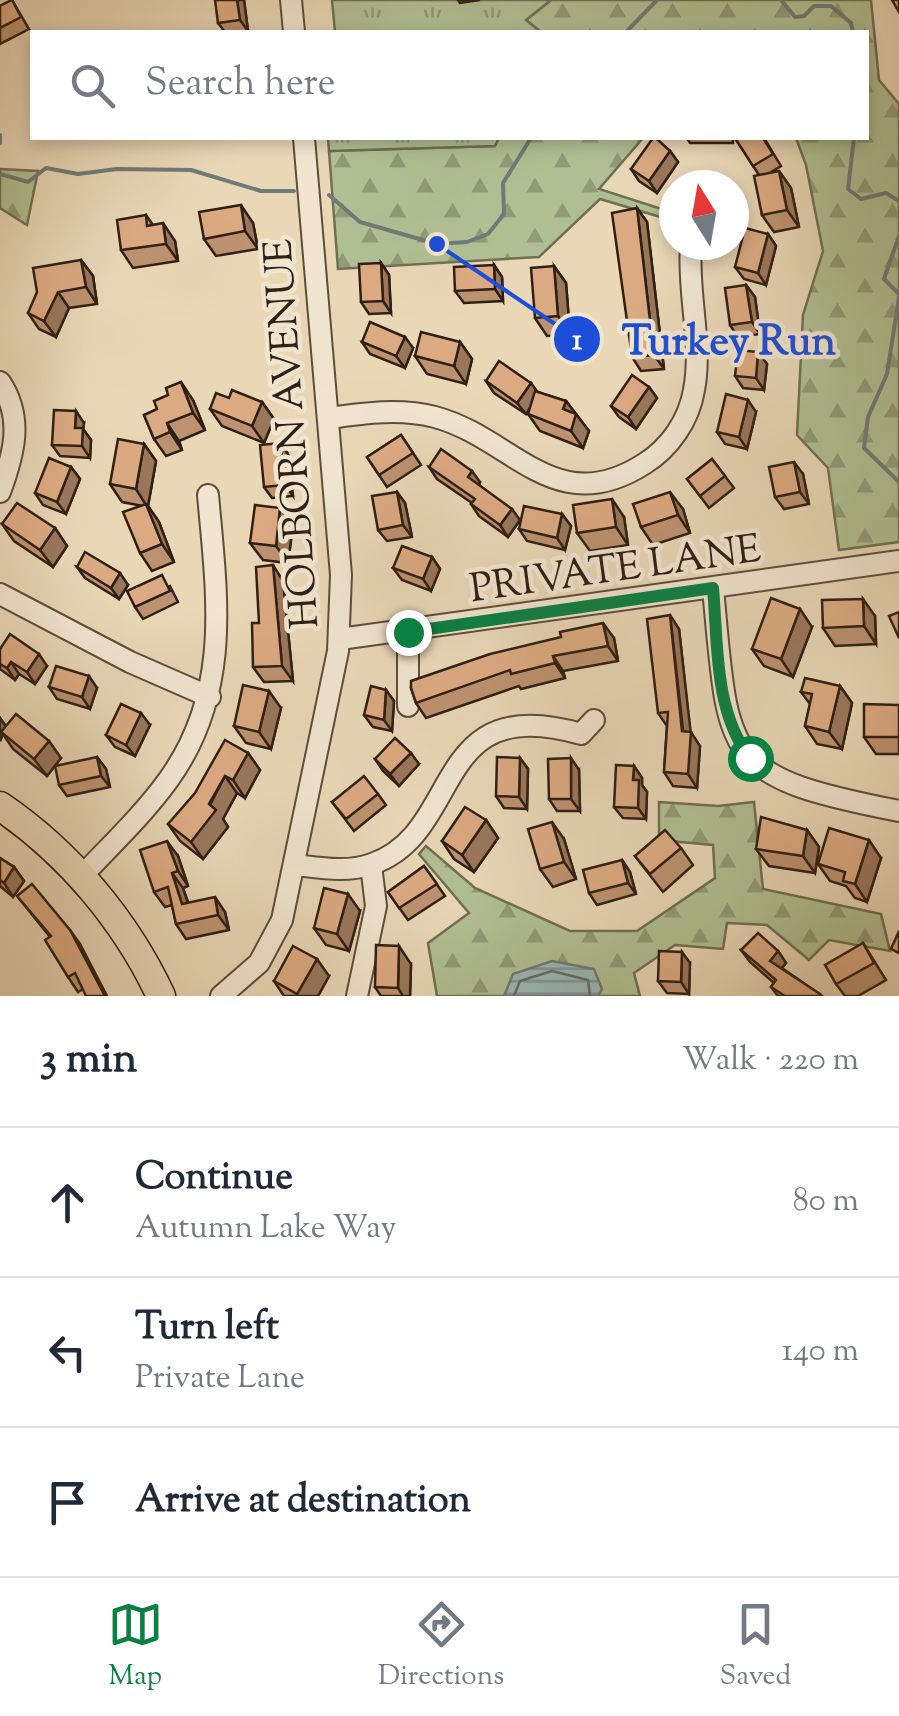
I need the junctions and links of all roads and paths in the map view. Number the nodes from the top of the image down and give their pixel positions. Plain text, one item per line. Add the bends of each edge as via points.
1 (291, 0) edge
2 (294, 30) edge
3 (304, 140) edge
4 (691, 260) edge
5 (0, 382) edge
6 (329, 418) junction
7 (0, 492) edge
8 (208, 495) dead end
9 (899, 561) edge
10 (713, 588) junction
11 (0, 594) edge
12 (408, 632) junction
13 (340, 639) junction
14 (210, 697) junction
15 (408, 706) dead end
16 (594, 720) dead end
17 (0, 806) edge
18 (899, 811) edge
19 (371, 864) junction
20 (295, 865) junction
21 (81, 877) junction
22 (161, 996) edge
23 (221, 996) edge
24 (357, 996) edge

1 - 2 street
3 - 6 street, HOLBORN AVENUE
4 - 6 street via 694,392 667,445 634,470 595,483 555,480 435,417 383,411
5 - 7 street via 16,425
6 - 13 street, HOLBORN AVENUE
8 - 14 street via 218,644
9 - 10 street, PRIVATE LANE
10 - 12 street, PRIVATE LANE
10 - 18 street via 724,706 750,758 798,788
11 - 14 street
12 - 13 street, PRIVATE LANE
12 - 15 street
13 - 20 street, HOLBORN AVENUE
14 - 21 street via 198,732 167,782
16 - 19 street via 581,734 538,726 483,740 454,765 420,830
17 - 21 main road
19 - 20 street via 336,870
19 - 24 street via 376,906
20 - 23 street, HOLBORN AVENUE via 272,943 245,979
21 - 22 main road via 133,944

